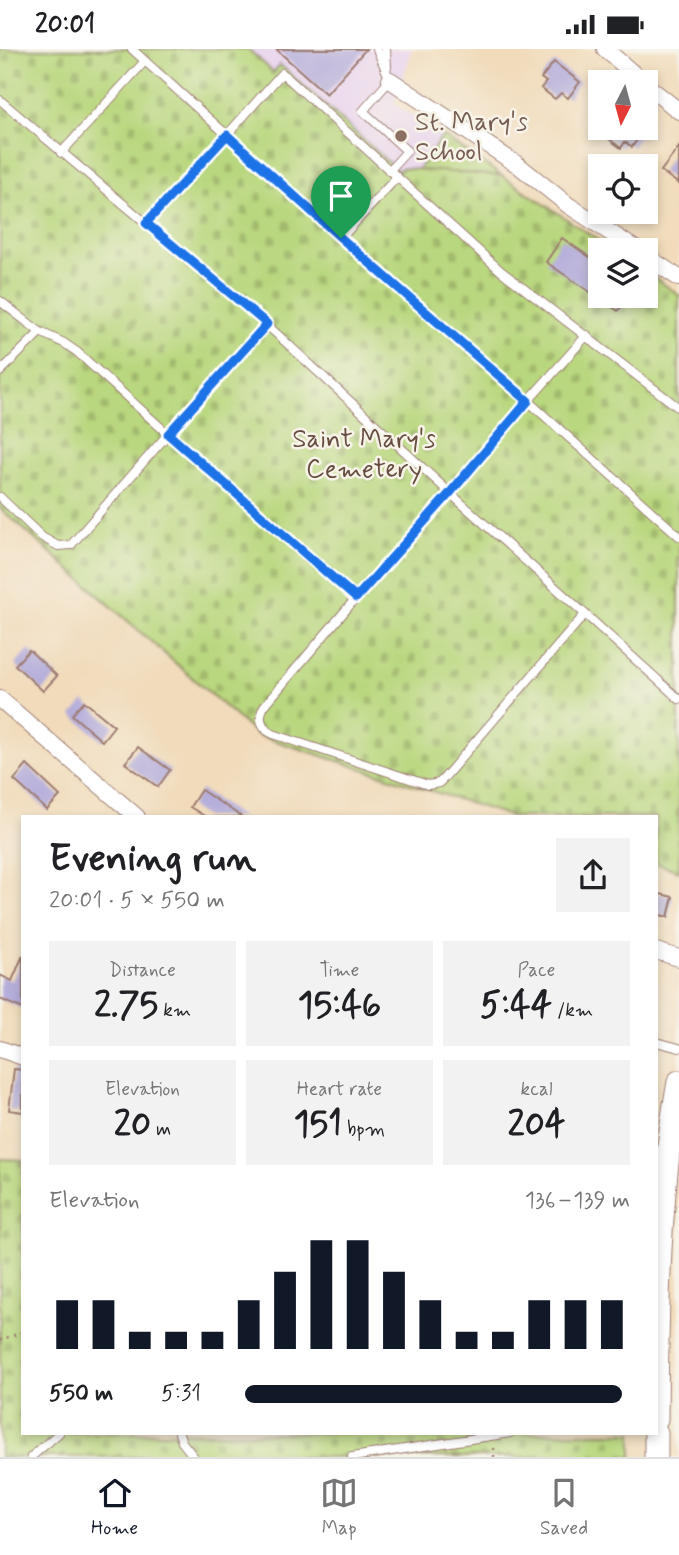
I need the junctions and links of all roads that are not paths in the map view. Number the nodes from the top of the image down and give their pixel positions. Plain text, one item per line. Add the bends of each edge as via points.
1 (132, 49) edge
2 (377, 49) edge
3 (386, 49) edge
4 (606, 49) edge
5 (145, 61) junction
6 (629, 70) edge
7 (390, 80) junction
8 (658, 95) edge
9 (0, 100) edge
10 (679, 111) edge
11 (227, 135) junction
12 (61, 153) junction
13 (390, 170) junction
14 (397, 177) junction
15 (146, 223) junction
16 (341, 238) junction
17 (619, 238) edge
18 (658, 264) edge
19 (679, 278) edge
20 (0, 301) edge
21 (267, 324) junction
22 (40, 332) junction
23 (587, 335) junction
24 (0, 372) edge
25 (528, 401) junction
26 (679, 408) edge
27 (168, 434) junction
28 (450, 493) junction
29 (0, 497) edge
30 (679, 536) edge
31 (356, 598) junction
32 (585, 614) junction
33 (0, 699) edge
34 (679, 699) edge
35 (135, 815) edge
36 (658, 952) edge
37 (679, 958) edge
38 (658, 1043) edge
39 (679, 1048) edge
40 (0, 1049) edge
41 (21, 1056) edge
42 (679, 1082) edge
43 (661, 1176) edge
44 (658, 1278) edge
45 (57, 1435) edge
46 (180, 1435) edge
47 (497, 1435) edge
48 (656, 1435) edge
49 (31, 1457) edge
50 (194, 1457) edge
51 (352, 1457) edge
52 (656, 1457) edge

1 - 5 lane
2 - 7 lane
3 - 7 lane
4 - 6 street
5 - 11 lane
5 - 12 lane
7 - 13 lane via 363,111 407,151
7 - 17 street
8 - 10 street
9 - 12 lane
11 - 13 lane via 282,73
11 - 15 lane
11 - 16 lane
12 - 15 lane
13 - 14 lane
14 - 16 lane
14 - 23 lane via 495,266
15 - 21 lane
16 - 25 lane
18 - 19 street
20 - 22 lane
21 - 27 lane
21 - 28 lane
22 - 24 lane
22 - 27 lane via 77,352
23 - 25 lane
23 - 26 lane
25 - 28 lane
25 - 30 lane
27 - 29 lane via 71,545 58,546 42,537
27 - 31 lane
28 - 31 lane
28 - 32 lane
31 - 32 lane via 263,707 262,725 273,734 428,785 444,778
32 - 34 lane
33 - 35 street
36 - 37 street
38 - 39 lane
40 - 41 street
42 - 43 main road
43 - 44 main road
45 - 49 lane
46 - 50 lane
47 - 51 lane
48 - 52 main road

